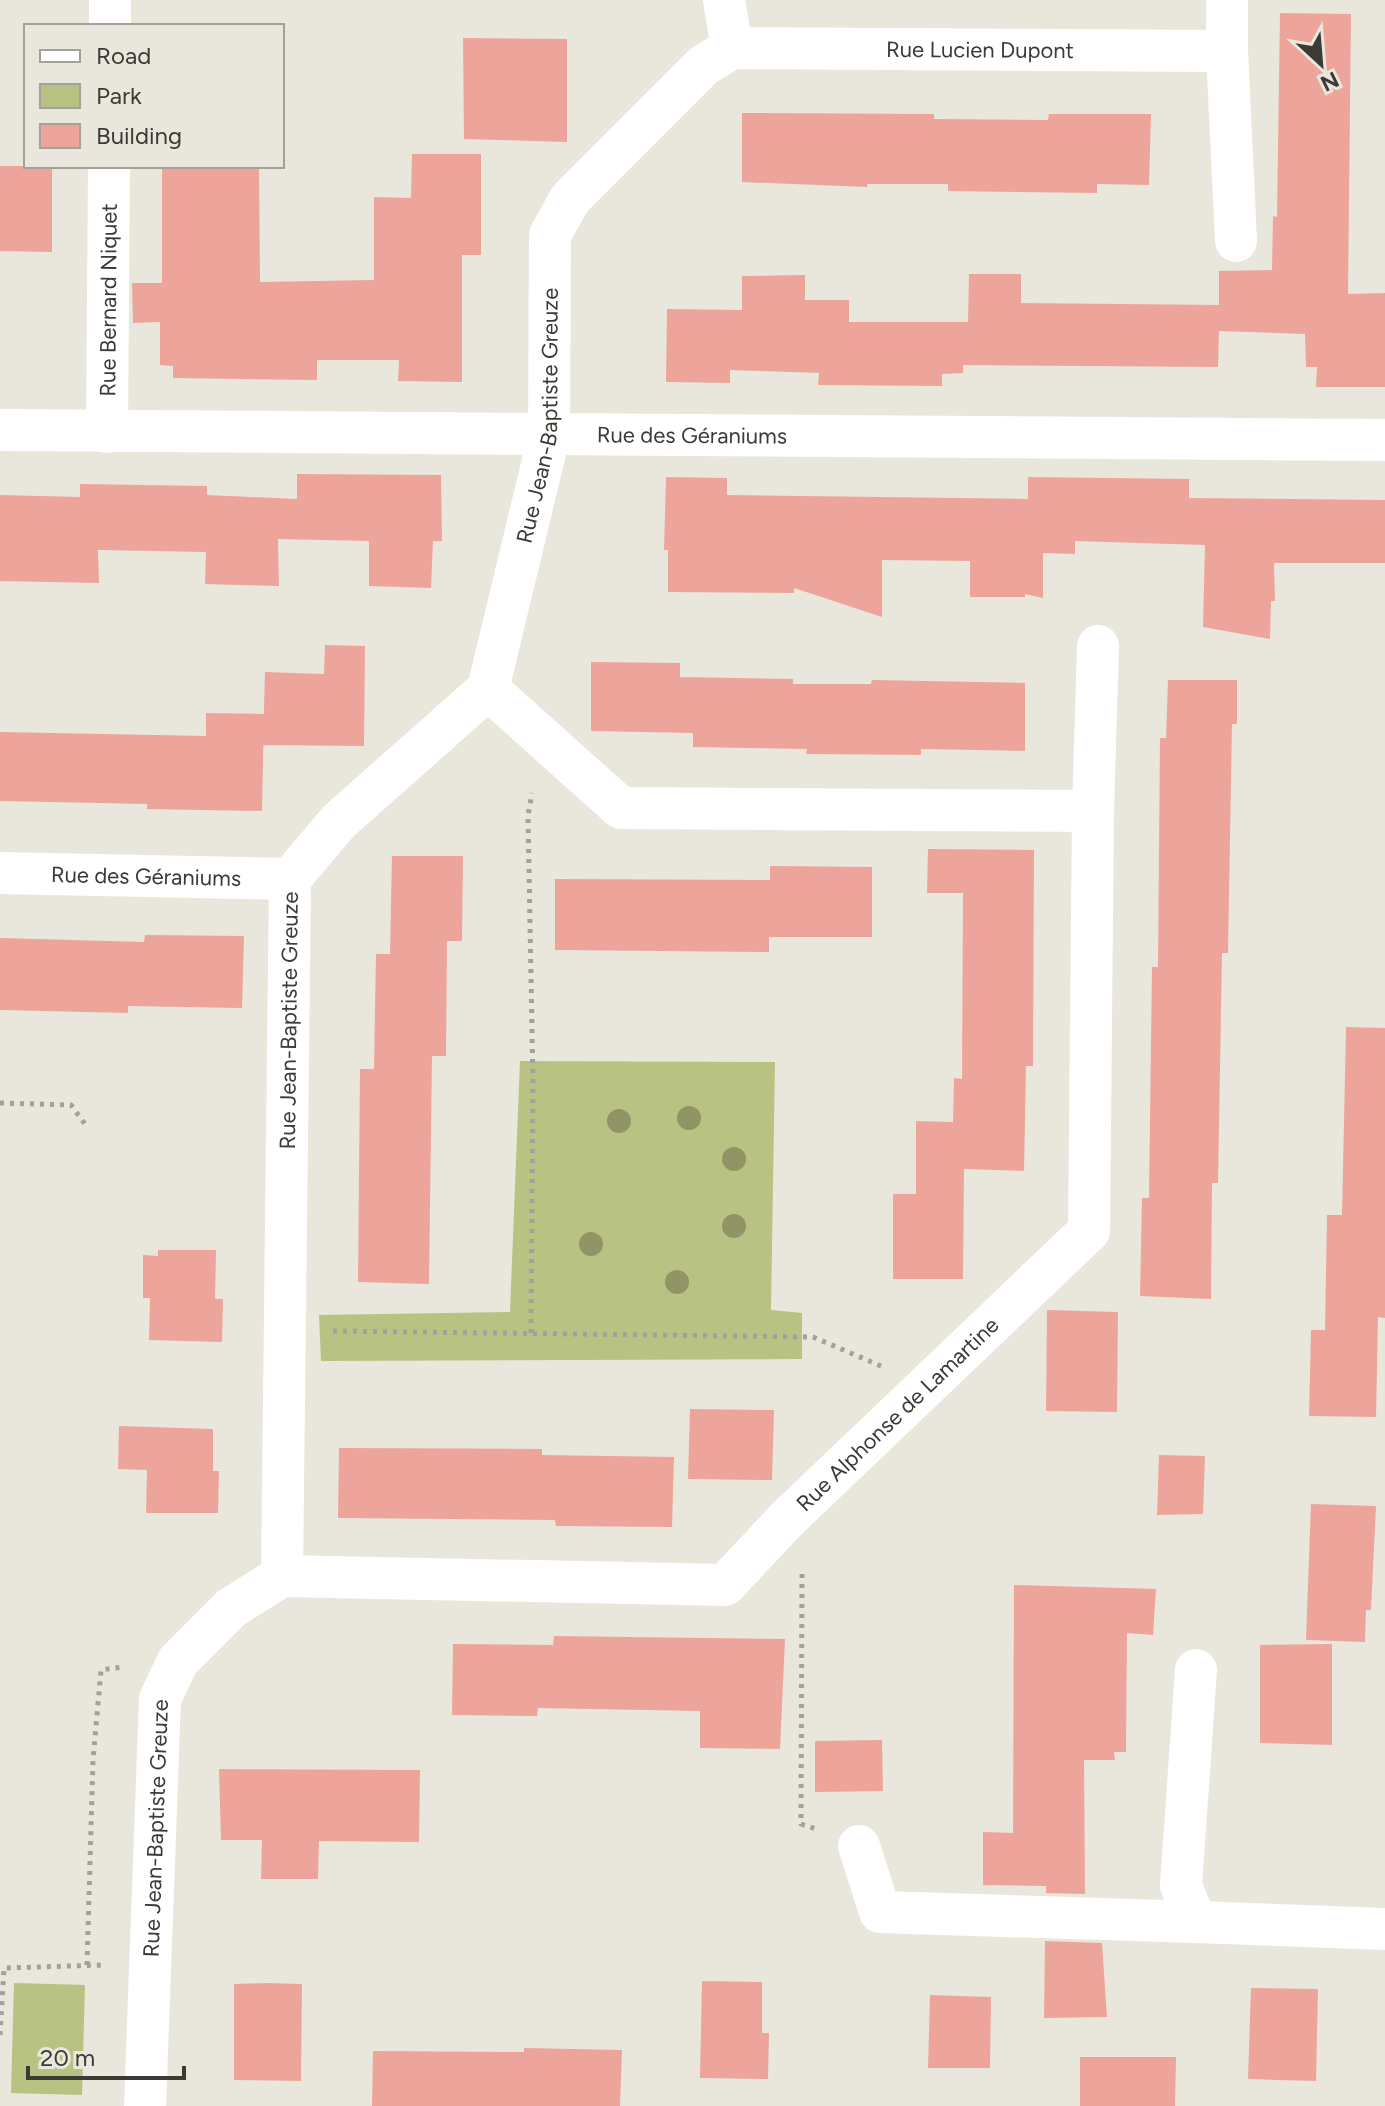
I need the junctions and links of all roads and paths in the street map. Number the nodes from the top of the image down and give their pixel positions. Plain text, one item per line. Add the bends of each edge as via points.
1 (110, 0) edge
2 (724, 0) edge
3 (1227, 0) edge
4 (110, 24) edge
5 (732, 48) junction
6 (1227, 51) junction
7 (109, 168) edge
8 (1236, 241) dead end
9 (0, 430) edge
10 (107, 432) junction
11 (549, 436) junction
12 (1385, 440) edge
13 (1098, 646) dead end
14 (488, 689) junction
15 (541, 737) junction
16 (1093, 811) junction
17 (0, 873) edge
18 (290, 879) junction
19 (0, 1103) edge
20 (87, 1127) dead end
21 (284, 1331) junction
22 (531, 1333) junction
23 (927, 1385) junction
24 (786, 1520) junction
25 (282, 1576) junction
26 (178, 1661) junction
27 (1196, 1670) dead end
28 (859, 1846) joint
29 (1196, 1922) junction
30 (1385, 1929) edge
31 (151, 1964) junction
32 (87, 1965) junction
33 (0, 2035) edge
34 (145, 2106) edge

1 - 4 street
2 - 5 street
3 - 6 street
5 - 6 street, Rue Lucien Dupont
5 - 11 street, Rue Jean-Baptiste Greuze via 704,65 570,199 550,235
6 - 8 street
7 - 10 street, Rue Bernard Niquet
9 - 10 street, Rue des Géraniums
10 - 11 street, Rue des Géraniums
11 - 12 street, Rue des Géraniums
11 - 14 street, Rue Jean-Baptiste Greuze
13 - 16 street, Rue Alphonse de Lamartine
14 - 15 street
14 - 18 street, Rue Jean-Baptiste Greuze via 339,821
15 - 16 street via 621,808
15 - 22 path via 528,816
16 - 23 street, Rue Alphonse de Lamartine via 1089,1231
17 - 18 street, Rue des Géraniums
18 - 21 street, Rue Jean-Baptiste Greuze
19 - 20 path via 71,1105
21 - 22 path
21 - 25 street, Rue Jean-Baptiste Greuze
22 - 23 path via 813,1337
23 - 24 street, Rue Alphonse de Lamartine
24 - 25 street, Rue Alphonse de Lamartine via 725,1585
24 - 28 path via 802,1559 801,1824
25 - 26 street, Rue Jean-Baptiste Greuze via 231,1608
26 - 31 street, Rue Jean-Baptiste Greuze via 160,1699
26 - 32 path via 101,1670
27 - 29 street via 1181,1886
28 - 29 street via 880,1912
29 - 30 street
31 - 32 path
31 - 34 street, Rue Jean-Baptiste Greuze
32 - 33 path via 4,1968

